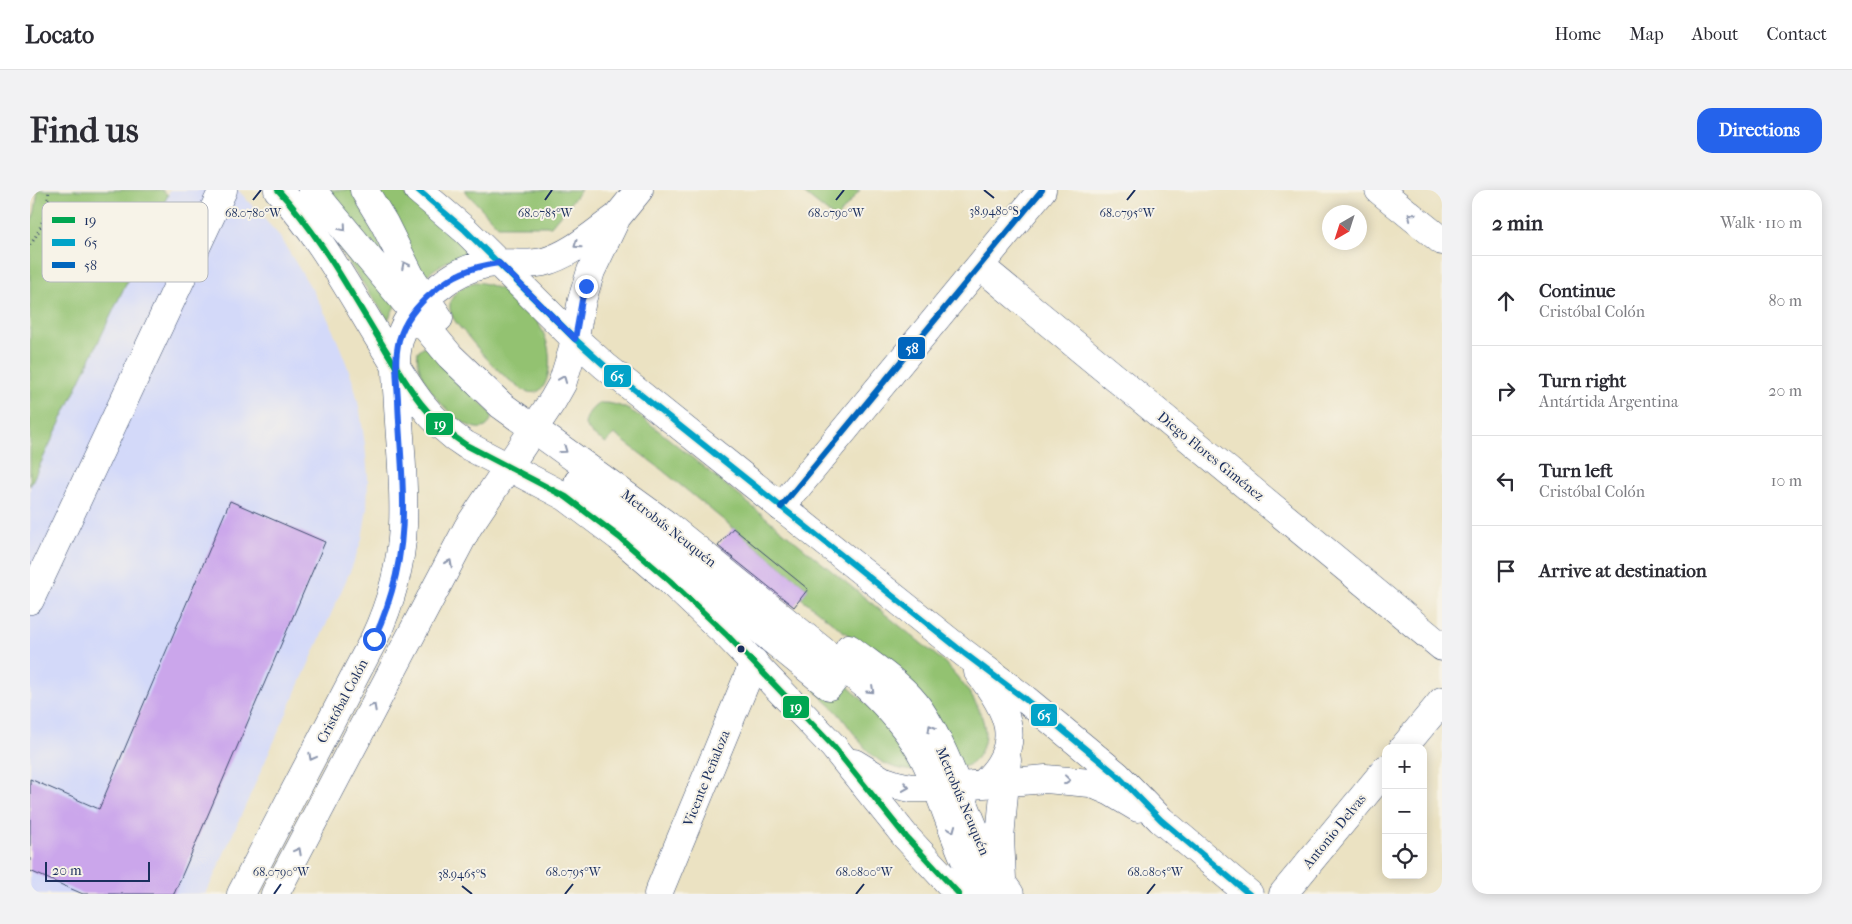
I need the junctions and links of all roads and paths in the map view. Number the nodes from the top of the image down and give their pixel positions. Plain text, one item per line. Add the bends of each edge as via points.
1 (223, 190) edge
2 (278, 190) edge
3 (312, 190) edge
4 (364, 190) edge
5 (418, 190) edge
6 (639, 190) edge
7 (1042, 190) edge
8 (1380, 190) edge
9 (617, 216) junction
10 (42, 222) edge
11 (208, 222) edge
12 (1442, 241) edge
13 (30, 246) edge
14 (499, 263) junction
15 (980, 266) junction
16 (180, 282) edge
17 (419, 305) junction
18 (575, 339) junction
19 (396, 366) junction
20 (539, 422) junction
21 (508, 467) junction
22 (566, 498) junction
23 (485, 501) junction
24 (781, 507) junction
25 (30, 600) edge
26 (1442, 647) edge
27 (964, 653) junction
28 (754, 662) junction
29 (829, 686) joint
30 (1442, 701) edge
31 (1406, 744) edge
32 (833, 746) junction
33 (1382, 774) edge
34 (995, 782) junction
35 (946, 787) junction
36 (1190, 845) junction
37 (255, 866) junction
38 (999, 890) edge
39 (280, 892) edge
40 (241, 894) edge
41 (658, 894) edge
42 (959, 894) edge
43 (1249, 894) edge
44 (1283, 894) edge

1 - 11 main road
2 - 19 main road via 310,230
3 -> 17 main road, Metrobús Neuquén
17 -> 4 main road, Metrobús Neuquén via 411,277
5 - 14 main road
6 - 9 main road, Cristóbal Colón
7 - 15 main road
12 -> 8 main road
9 -> 14 main road, Cristóbal Colón via 556,257 531,264
9 - 18 main road, Cristóbal Colón via 586,286
10 - 13 path
14 - 17 main road, Cristóbal Colón via 466,270 452,277
14 - 18 main road
15 - 24 main road
15 - 26 main road, Diego Flores Giménez
16 - 25 main road
17 - 19 main road, Cristóbal Colón via 400,338
17 - 20 main road, Metrobús Neuquén via 450,356 484,390
20 -> 18 main road, Cristóbal Colón via 562,384
18 - 24 main road
19 - 21 main road via 425,410 450,435
19 -> 37 main road, Cristóbal Colón via 403,519 390,600 374,639
20 - 21 main road, Cristóbal Colón
20 - 35 main road, Metrobús Neuquén via 864,684 900,719 924,759
21 - 22 main road
21 - 23 main road, Cristóbal Colón
22 - 23 main road via 529,488 513,489
22 - 28 main road via 620,537
39 -> 23 main road, Cristóbal Colón via 454,553
24 - 27 main road
27 - 34 main road via 1002,707 1009,733 1005,758
27 - 36 main road via 1117,775
28 - 32 main road
28 - 41 main road, Vicente Peñaloza
29 - 29 main road via 837,676 656,531 578,482
30 - 31 main road
32 -> 35 main road via 860,768 882,780 911,788
32 - 42 main road via 906,837
33 - 44 main road, Antonio Delvas
34 - 35 main road
34 -> 36 main road via 1046,779 1090,783 1136,807
34 - 38 main road, Metrobús Neuquén
35 - 38 main road, Metrobús Neuquén via 964,858
36 - 43 main road
37 - 39 main road
37 - 40 main road, Cristóbal Colón

